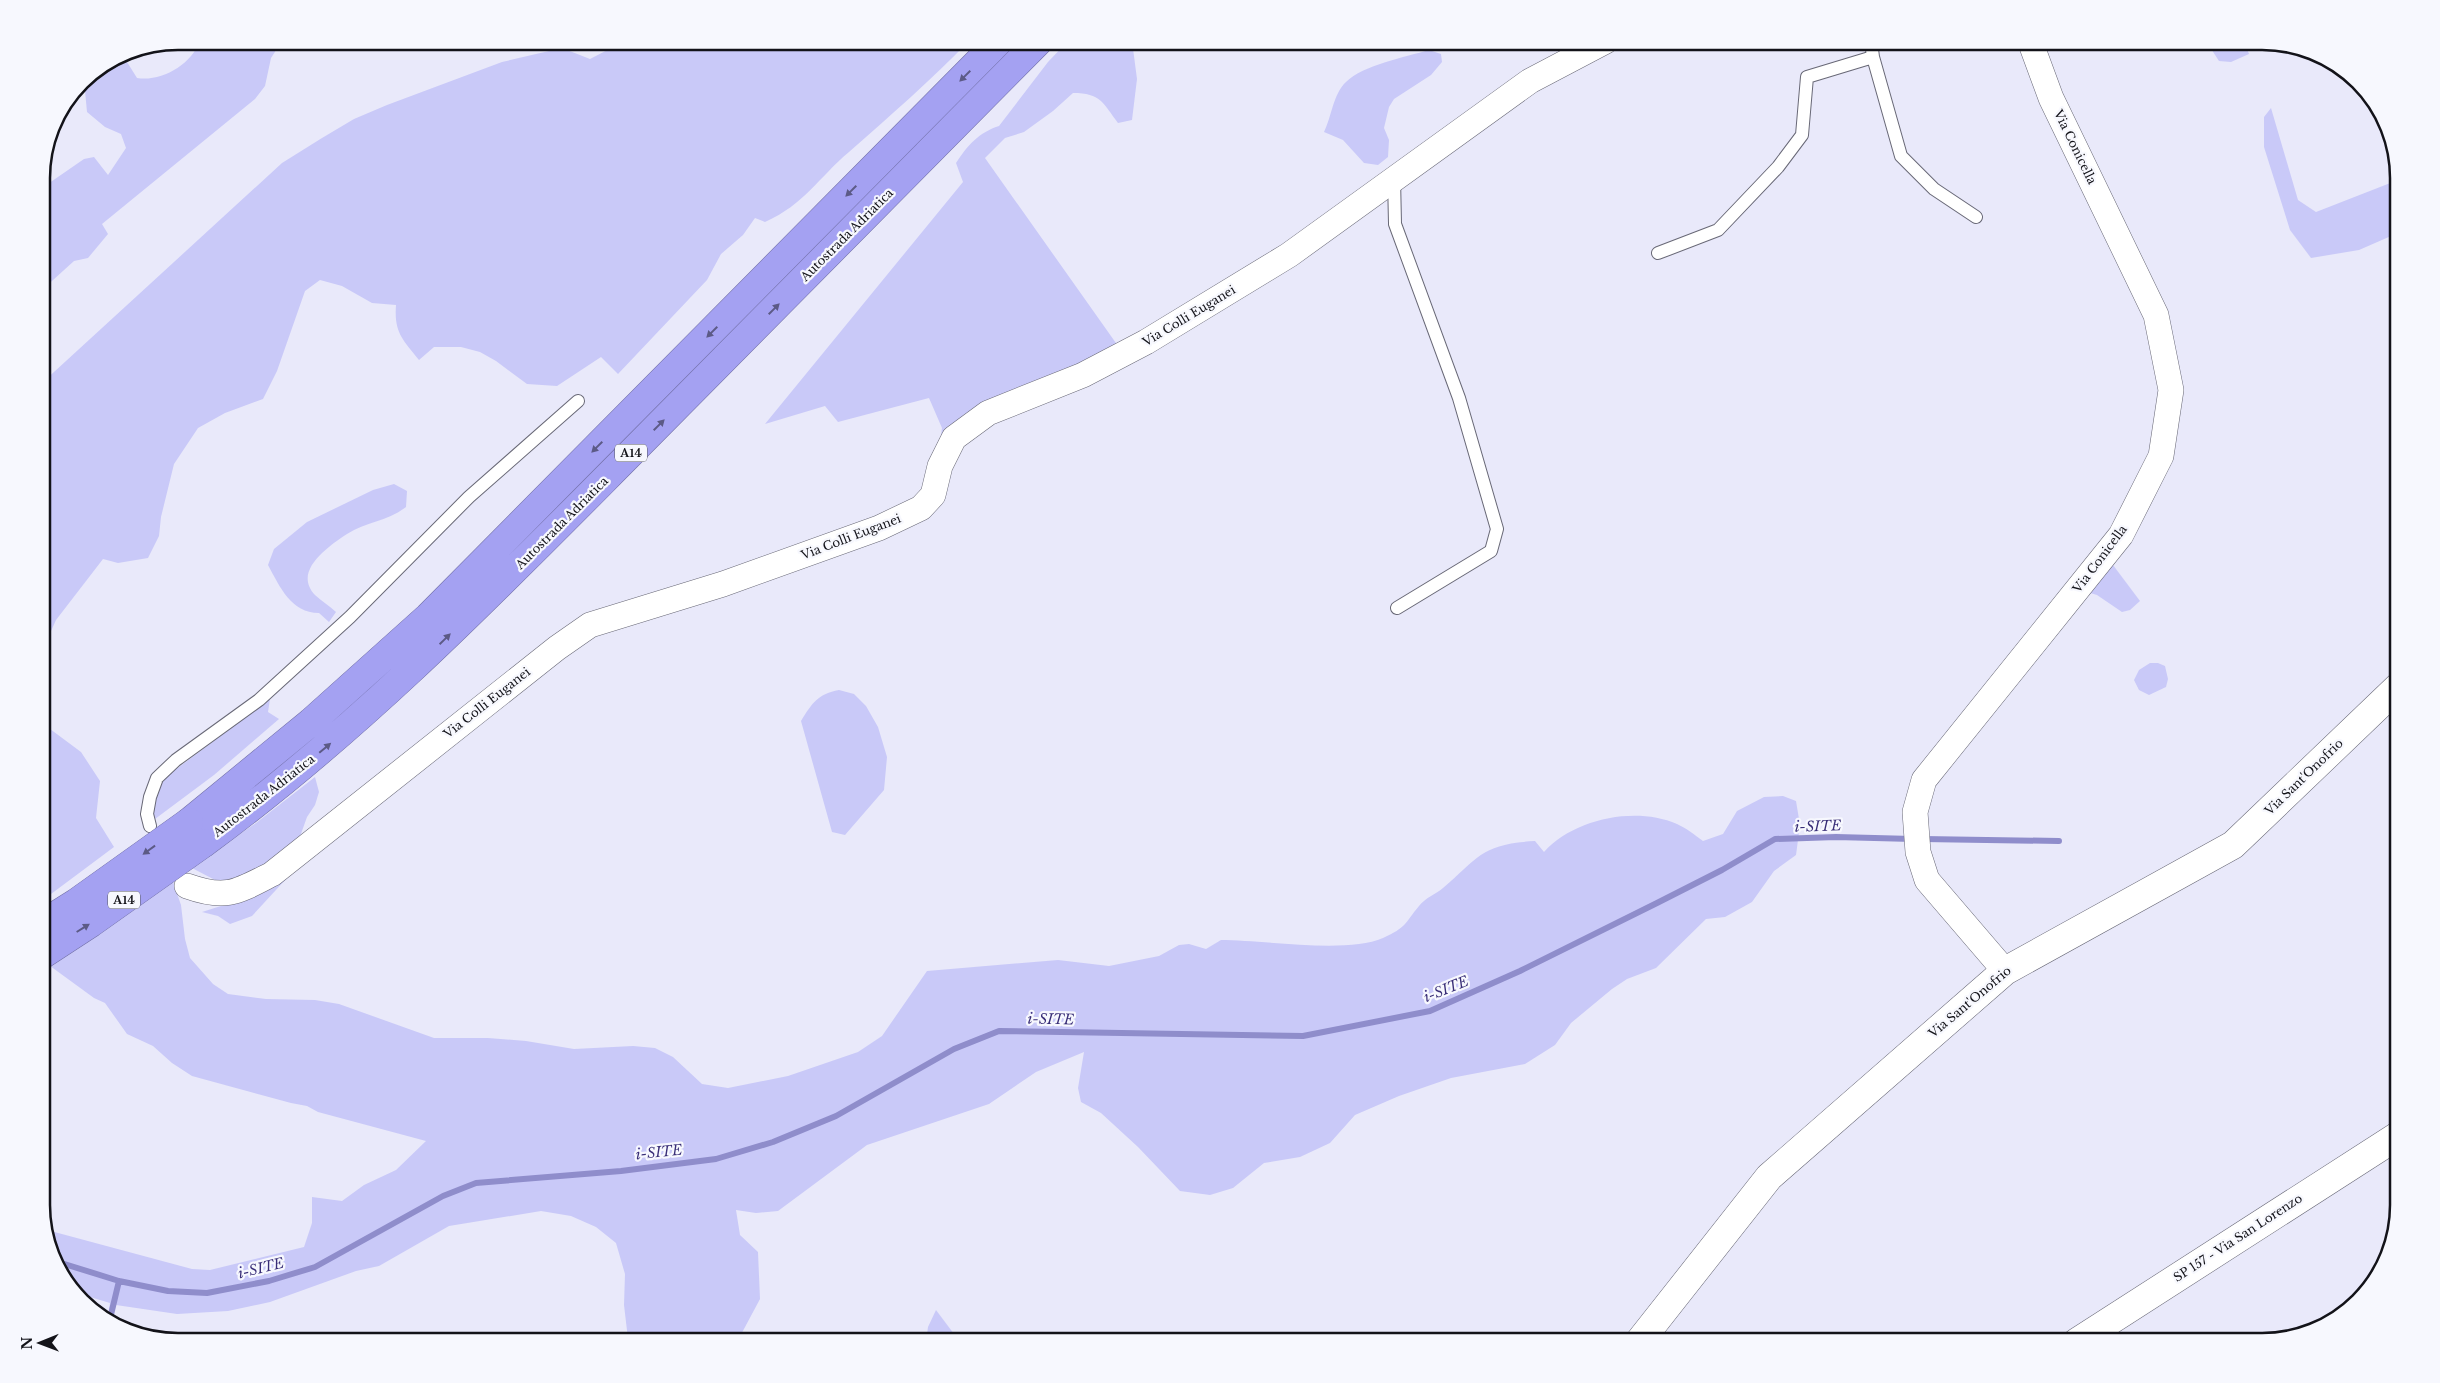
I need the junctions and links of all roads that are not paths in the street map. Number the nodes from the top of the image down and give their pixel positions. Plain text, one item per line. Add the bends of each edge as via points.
1 (990, 50) edge
2 (1030, 50) edge
3 (1589, 50) edge
4 (1872, 50) edge
5 (2033, 50) edge
6 (1873, 57) junction
7 (1394, 178) junction
8 (1976, 217) dead end
9 (1658, 253) dead end
10 (578, 401) dead end
11 (1397, 608) dead end
12 (2390, 695) edge
13 (150, 826) dead end
14 (196, 832) junction
15 (187, 886) dead end
16 (50, 919) edge
17 (50, 950) edge
18 (2005, 971) junction
19 (2390, 1141) edge
20 (1646, 1333) edge
21 (2091, 1333) edge

1 -> 14 highway, Autostrada Adriatica / A14 via 428,617 311,722
14 -> 2 highway, Autostrada Adriatica / A14 via 324,748 444,641
3 - 7 street, Via Colli Euganei via 1530,82
4 - 6 lane
5 - 18 street, Via Conicella via 2051,98 2156,315 2171,390 2161,456 2121,535 1924,780 1916,805 1918,852 1927,880
6 - 8 lane via 1901,156 1934,189
6 - 9 lane via 1807,77 1802,135 1778,167 1718,230
7 - 11 lane via 1395,224 1459,398 1497,529 1491,551
7 - 15 street, Via Colli Euganei via 1290,255 1146,342 1083,375 988,413 954,438 940,466 933,495 921,508 879,528 724,584 590,625 556,648 272,874 240,890 220,895
10 - 13 lane via 469,497 350,617 266,694 176,760 157,778 147,814
12 - 18 street, Via Sant'Onofrio via 2233,844
14 -> 16 highway, Autostrada Adriatica / A14, bridge
17 -> 14 highway, Autostrada Adriatica / A14, bridge via 91,923
18 - 20 street, Via Sant'Onofrio via 1769,1176
19 - 21 street, SP 157 - Via San Lorenzo

